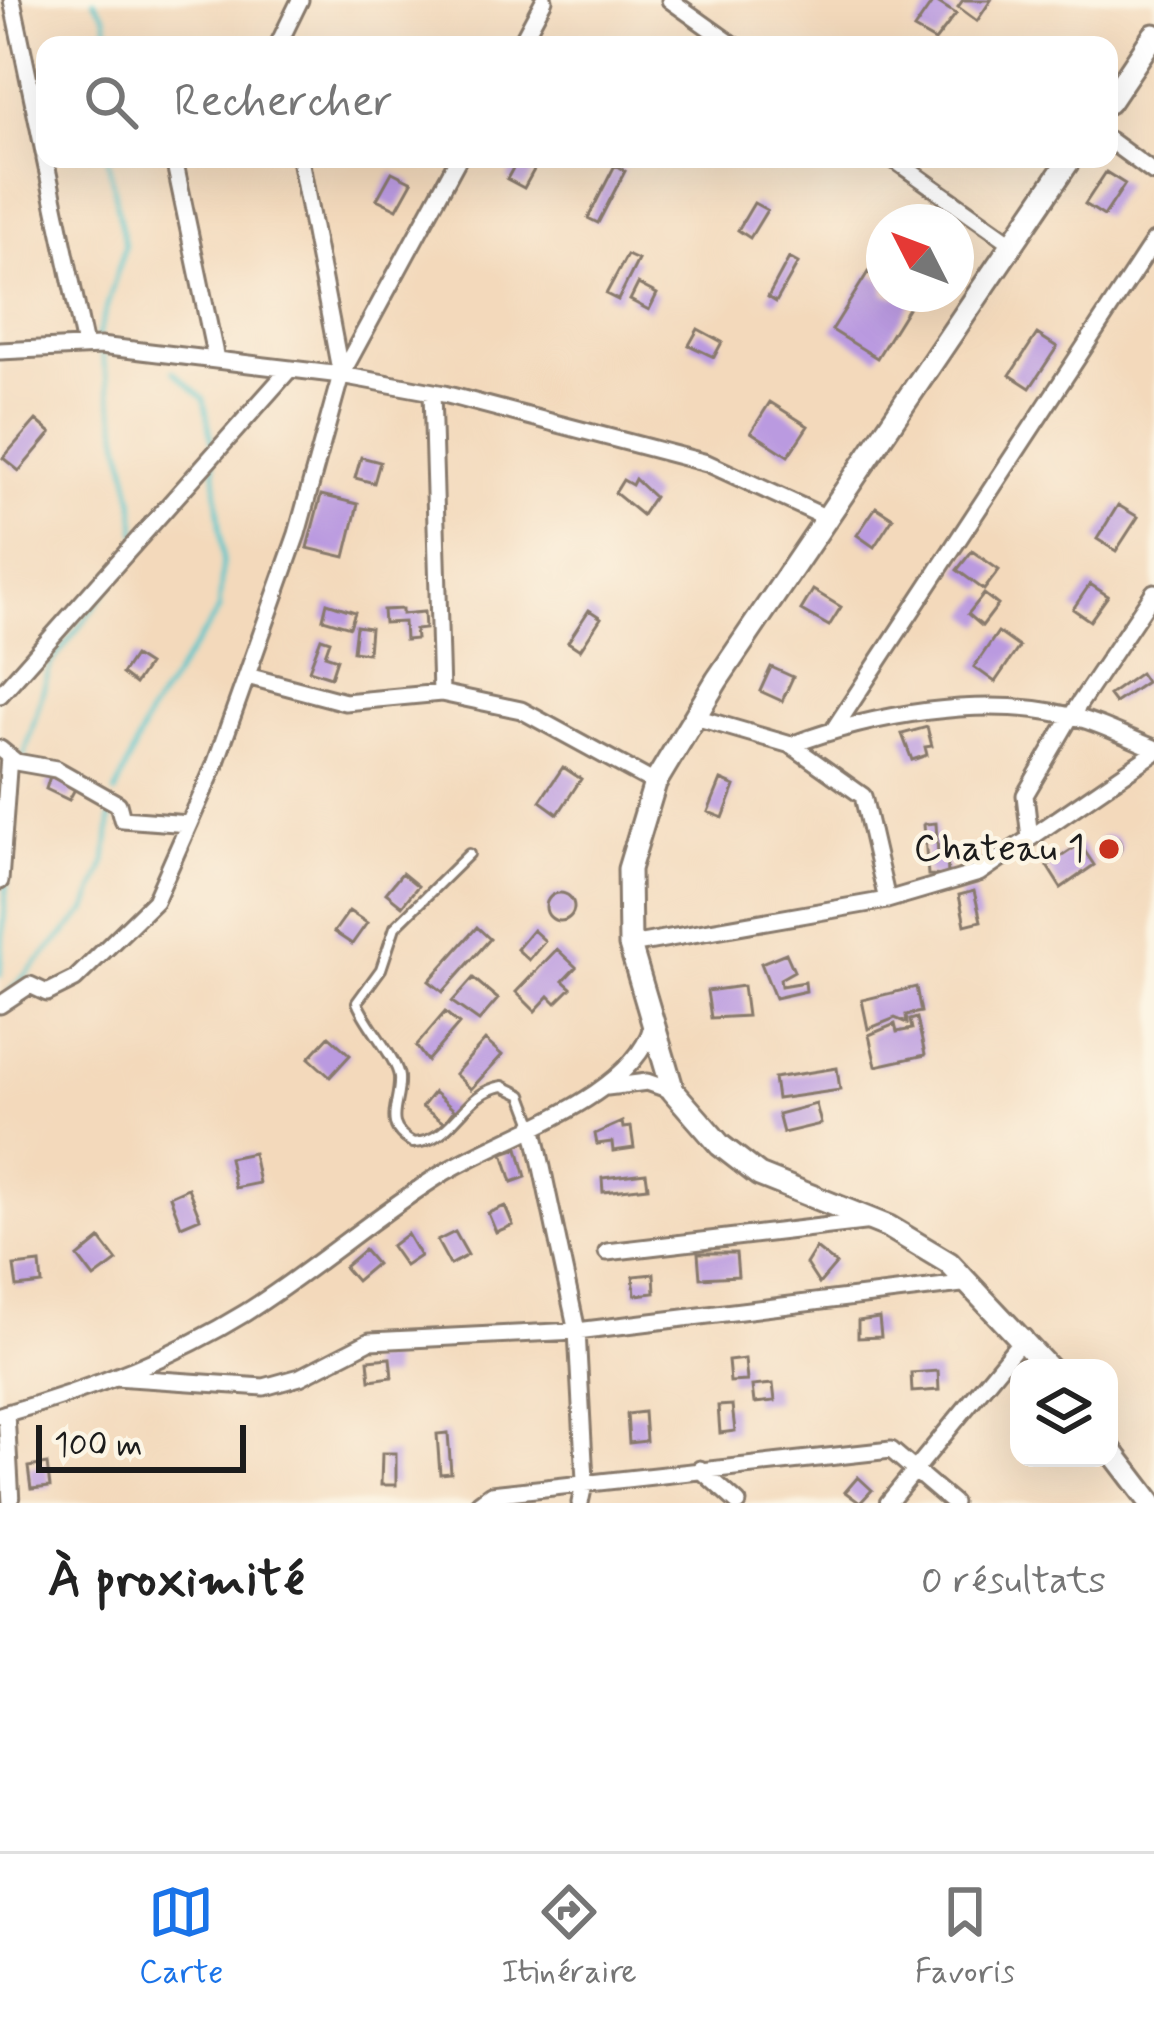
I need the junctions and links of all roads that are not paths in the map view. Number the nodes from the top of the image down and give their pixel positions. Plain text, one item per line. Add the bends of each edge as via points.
1 (12, 0) edge
2 (300, 0) edge
3 (544, 0) edge
4 (670, 0) edge
5 (1154, 35) edge
6 (282, 36) edge
7 (525, 36) edge
8 (720, 36) edge
9 (1118, 88) edge
10 (36, 115) edge
11 (1118, 146) edge
12 (47, 168) edge
13 (176, 168) edge
14 (302, 168) edge
15 (453, 168) edge
16 (906, 168) edge
17 (1064, 168) edge
18 (1154, 172) edge
19 (1154, 241) edge
20 (1012, 244) junction
21 (85, 346) junction
22 (0, 350) edge
23 (216, 359) junction
24 (288, 371) junction
25 (341, 375) junction
26 (432, 392) junction
27 (827, 518) junction
28 (1154, 592) edge
29 (247, 676) junction
30 (441, 693) junction
31 (0, 695) edge
32 (1070, 716) junction
33 (695, 717) junction
34 (834, 729) junction
35 (790, 745) junction
36 (1154, 751) edge
37 (4, 753) edge
38 (655, 783) junction
39 (189, 824) junction
40 (1030, 838) junction
41 (469, 854) dead end
42 (0, 881) edge
43 (887, 900) junction
44 (630, 945) junction
45 (0, 1005) edge
46 (652, 1028) junction
47 (604, 1087) junction
48 (673, 1091) junction
49 (533, 1125) junction
50 (874, 1221) junction
51 (607, 1252) dead end
52 (970, 1283) junction
53 (577, 1331) junction
54 (1024, 1337) junction
55 (1041, 1359) edge
56 (115, 1377) junction
57 (3, 1414) edge
58 (1118, 1460) edge
59 (700, 1468) junction
60 (915, 1472) junction
61 (585, 1480) junction
62 (11, 1503) edge
63 (479, 1503) edge
64 (580, 1503) edge
65 (738, 1503) edge
66 (888, 1503) edge
67 (953, 1503) edge
68 (1151, 1503) edge

1 - 10 street
2 - 6 street
3 - 7 street
4 - 8 street
5 - 9 street
11 - 18 street
12 - 21 street
13 - 23 street
14 - 25 street
15 - 25 street
16 - 20 street
17 - 20 street
19 - 34 street
20 - 27 street
21 - 22 street
21 - 23 street
23 - 24 street
24 - 25 street
24 - 31 street
25 - 26 street
25 - 29 street
26 - 27 street via 706,463
26 - 30 street
27 - 33 street
28 - 32 street
29 - 30 street via 345,702
29 - 39 street
30 - 38 street via 521,710
32 - 34 street via 932,708
32 - 36 street
32 - 40 street via 1025,795
33 - 35 street
33 - 38 street
34 - 35 street
35 - 43 street via 862,796
36 - 40 street
37 - 39 street via 56,769 118,804 122,819
37 - 42 street
38 - 44 street via 628,869
39 - 45 street via 155,901 75,979 47,993 30,985
40 - 43 street via 979,873
41 - 49 lane via 395,927 381,969 357,1001 396,1066 392,1113 402,1137 413,1144 437,1139 475,1095 503,1086 522,1095
43 - 44 street
44 - 46 street
46 - 47 street via 639,1060
46 - 48 street
47 - 48 street via 647,1082
47 - 49 street
48 - 50 street via 759,1175
49 - 53 street
49 - 56 street via 440,1175 243,1314
50 - 51 street
50 - 52 street
52 - 53 street
52 - 54 street
53 - 56 street via 370,1341 264,1387
53 - 61 street
54 - 55 street
54 - 60 street
56 - 57 street
57 - 62 street
58 - 68 street
59 - 60 street via 891,1450
59 - 61 street
59 - 65 street
60 - 66 street
60 - 67 street
61 - 63 street via 491,1494
61 - 64 street

